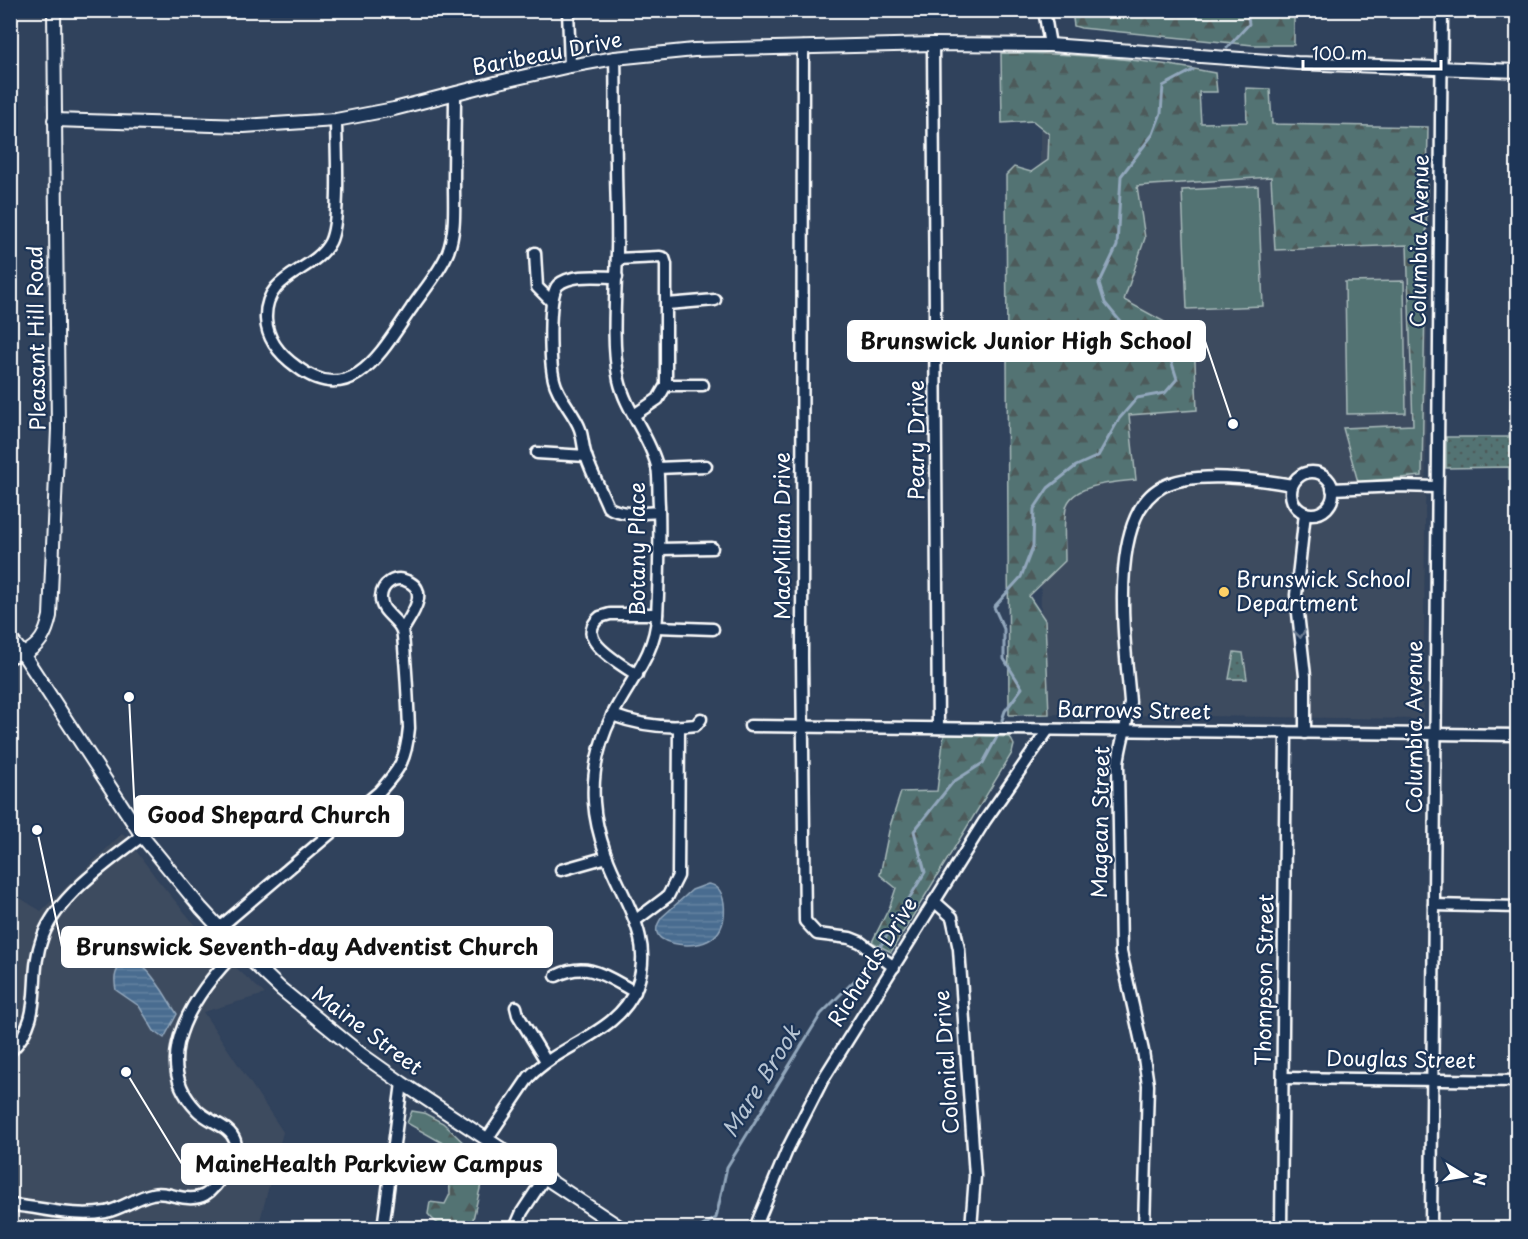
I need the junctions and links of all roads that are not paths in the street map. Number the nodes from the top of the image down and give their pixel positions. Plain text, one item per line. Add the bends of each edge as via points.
1 (54, 10) edge
2 (568, 10) edge
3 (1044, 10) edge
4 (1442, 10) edge
5 (933, 44) junction
6 (1050, 45) junction
7 (803, 47) junction
8 (615, 58) junction
9 (570, 66) junction
10 (1442, 67) junction
11 (1518, 71) edge
12 (455, 93) junction
13 (54, 120) junction
14 (336, 120) junction
15 (535, 253) dead end
16 (617, 259) junction
17 (617, 277) junction
18 (715, 300) dead end
19 (551, 301) junction
20 (668, 304) junction
21 (666, 385) junction
22 (703, 385) dead end
23 (634, 415) junction
24 (537, 453) dead end
25 (586, 456) junction
26 (706, 466) dead end
27 (657, 468) junction
28 (1292, 485) junction
29 (1436, 487) junction
30 (1332, 489) junction
31 (659, 512) junction
32 (1305, 513) junction
33 (712, 548) dead end
34 (659, 549) junction
35 (657, 614) junction
36 (657, 627) junction
37 (713, 629) dead end
38 (402, 631) junction
39 (10, 638) edge
40 (23, 654) junction
41 (10, 657) edge
42 (637, 675) junction
43 (612, 715) junction
44 (701, 719) dead end
45 (750, 726) dead end
46 (679, 727) junction
47 (802, 727) junction
48 (938, 728) junction
49 (1048, 730) junction
50 (1125, 730) junction
51 (1286, 732) junction
52 (1305, 733) junction
53 (1434, 733) junction
54 (1518, 735) edge
55 (142, 836) junction
56 (607, 857) junction
57 (561, 870) dead end
58 (934, 901) junction
59 (1434, 905) junction
60 (1518, 907) edge
61 (636, 920) junction
62 (219, 928) junction
63 (239, 949) junction
64 (894, 967) junction
65 (556, 976) dead end
66 (635, 992) junction
67 (516, 1007) dead end
68 (10, 1052) edge
69 (546, 1061) junction
70 (1283, 1078) junction
71 (1432, 1080) junction
72 (1518, 1082) edge
73 (402, 1083) junction
74 (487, 1139) junction
75 (545, 1177) junction
76 (10, 1205) edge
77 (383, 1228) edge
78 (515, 1228) edge
79 (621, 1228) edge
80 (755, 1228) edge
81 (971, 1228) edge
82 (1144, 1228) edge
83 (1281, 1228) edge
84 (1431, 1228) edge

1 - 13 street, Pleasant Hill Road
2 - 9 street
3 - 6 street
4 - 10 street, Columbia Avenue
5 - 6 street, Baribeau Drive
5 - 7 street, Baribeau Drive
5 - 48 street, Peary Drive
6 - 10 street, Baribeau Drive via 1274,62
7 - 8 street, Baribeau Drive via 694,50
7 - 47 street, MacMillan Drive
8 - 9 street, Baribeau Drive
8 - 16 street, Botany Place
9 - 12 street, Baribeau Drive
10 - 11 street, Baribeau Drive
10 - 29 street, Columbia Avenue
12 - 14 street, Baribeau Drive
12 - 14 street via 454,223 447,254 378,357 358,375 340,381 319,379 292,364 273,343 266,320 268,304 279,284 317,258 333,236
13 - 14 street, Baribeau Drive via 244,126
13 - 40 street, Pleasant Hill Road via 58,429 51,608 41,642
15 - 19 street via 537,287
16 - 17 street, Botany Place
16 - 20 street via 664,258
17 - 19 street via 572,278 559,284
17 - 23 street, Botany Place via 619,380
18 - 20 street
19 - 25 street via 554,381 579,428
20 - 21 street
21 - 22 street
21 - 23 street via 658,399
23 - 27 street, Botany Place via 649,442
24 - 25 street
25 - 31 street via 614,511
26 - 27 street
27 - 31 street, Botany Place
28 - 30 street via 1303,474 1313,472 1324,476
28 - 32 street via 1292,501
28 - 50 street, Magean Street via 1244,478 1181,480 1162,486 1142,504 1131,526 1125,558 1123,598 1130,702
29 - 30 street
29 - 53 street, Columbia Avenue
30 - 32 street via 1325,510
31 - 34 street, Botany Place
32 -> 52 street via 1296,595 1305,676
33 - 34 street
34 - 35 street, Botany Place
35 - 36 street, Botany Place
35 - 42 street via 600,616 592,629 600,647
36 - 37 street
36 - 42 street, Botany Place
38 - 38 street via 382,606 381,598 386,584 402,578 411,582 419,595 416,609
38 - 62 street via 409,728 400,767 379,792
39 - 40 street, Maine Street
40 - 41 street
40 - 55 street, Maine Street
42 - 43 street, Botany Place
43 - 46 street via 627,721
43 - 56 street, Botany Place via 602,740 594,782 597,824
44 - 46 street via 696,725
45 - 47 street, Barrows Street
46 - 61 street via 678,876 668,896
47 - 48 street, Barrows Street
47 - 64 street, MacMillan Drive via 805,921 817,934 860,942
48 - 49 street, Barrows Street
49 - 50 street, Barrows Street
49 - 58 street, Richards Drive via 994,805
50 - 51 street, Barrows Street
50 - 82 street, Magean Street via 1118,764 1120,936 1146,1068
51 - 52 street, Barrows Street
51 - 70 street, Thompson Street
52 - 53 street, Barrows Street
53 - 54 street, Barrows Street
53 - 59 street, Columbia Avenue
55 - 62 street, Maine Street
55 - 68 street via 88,880 52,917 38,954 30,1023 22,1040
56 - 57 street
56 - 61 street, Botany Place
58 - 64 street, Richards Drive
58 - 81 street, Colonial Drive via 952,917 959,949 975,1176
59 - 60 street
59 - 71 street, Columbia Avenue
61 - 66 street, Botany Place via 643,963
62 - 63 street, Maine Street
63 - 73 street, Maine Street via 312,1016
63 - 76 street via 193,1004 176,1049 179,1081 186,1097 198,1112 232,1135 236,1144 235,1153 213,1189 196,1199 152,1194 126,1206 95,1213
64 - 80 street, Richards Drive via 810,1104
65 - 66 street via 572,969 588,969
66 - 69 street, Botany Place via 616,1017
67 - 69 street
69 - 74 street, Botany Place via 529,1077
70 - 71 street, Douglas Street
70 - 83 street, Thompson Street
71 - 72 street, Douglas Street
71 - 84 street, Columbia Avenue
73 - 74 street, Maine Street
73 - 77 street
74 - 75 street, Maine Street
75 - 78 street
75 - 79 street, Maine Street

